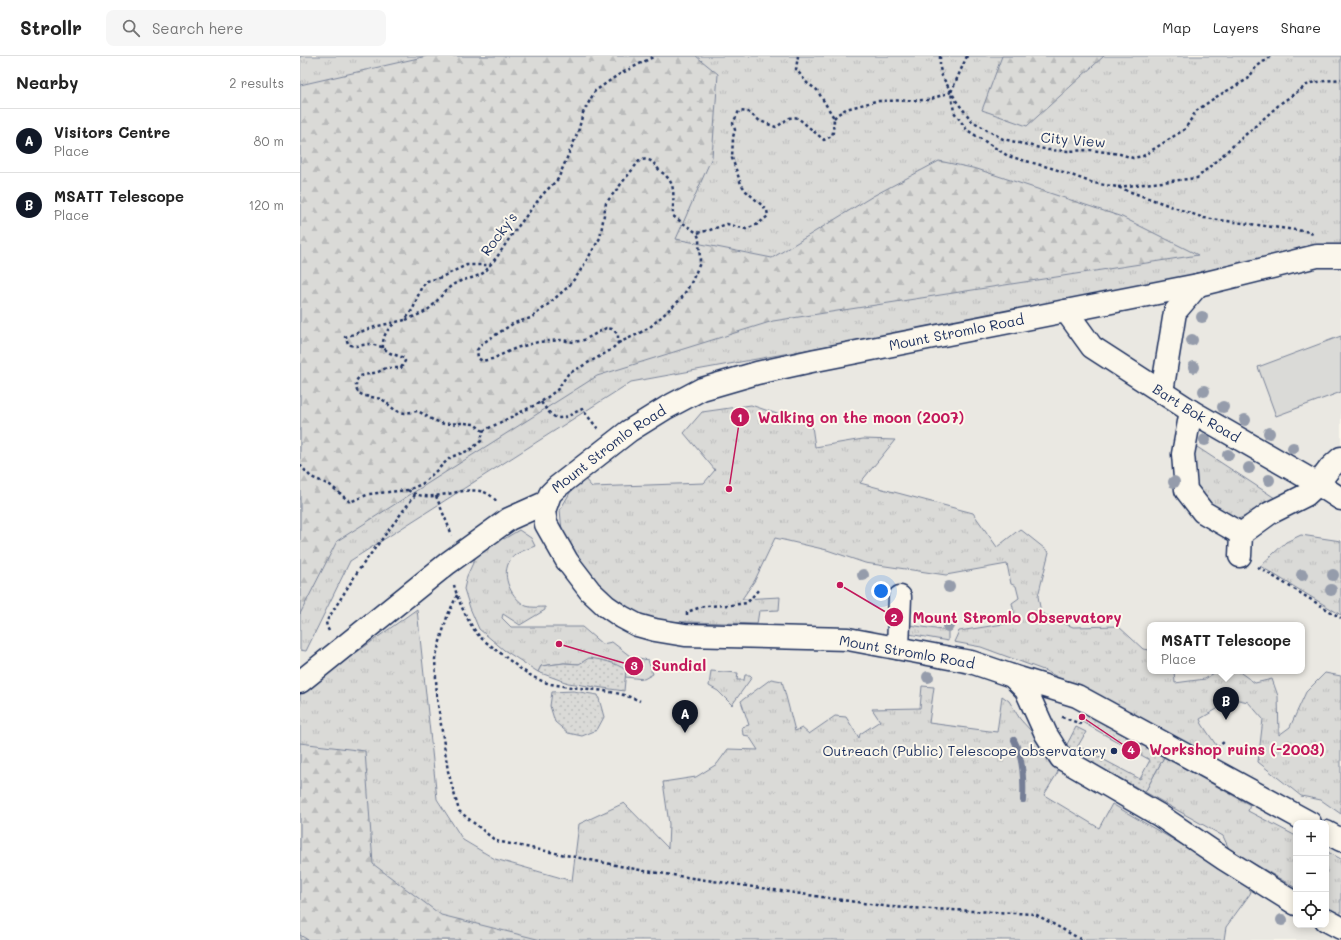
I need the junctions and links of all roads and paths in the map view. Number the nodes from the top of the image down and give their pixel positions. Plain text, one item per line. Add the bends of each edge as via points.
1 (655, 56) edge
2 (798, 56) edge
3 (940, 56) edge
4 (967, 56) edge
5 (1272, 56) edge
6 (1341, 79) edge
7 (951, 92) junction
8 (834, 118) junction
9 (1118, 187) junction
10 (697, 233) junction
11 (1317, 256) junction
12 (1341, 256) edge
13 (490, 265) junction
14 (1198, 285) junction
15 (1066, 311) junction
16 (405, 320) junction
17 (395, 323) junction
18 (618, 343) junction
19 (383, 348) junction
20 (1162, 392) junction
21 (541, 402) junction
22 (1191, 411) junction
23 (483, 431) junction
24 (610, 445) junction
25 (1341, 458) edge
26 (300, 465) edge
27 (1318, 484) junction
28 (408, 490) junction
29 (415, 495) junction
30 (436, 496) junction
31 (1341, 499) edge
32 (547, 502) junction
33 (509, 519) junction
34 (1241, 534) junction
35 (1240, 556) joint
36 (456, 558) junction
37 (759, 589) dead end
38 (456, 595) junction
39 (900, 597) dead end
40 (1341, 618) edge
41 (685, 635) junction
42 (343, 648) junction
43 (898, 648) junction
44 (1012, 676) junction
45 (300, 682) edge
46 (640, 701) dead end
47 (1033, 706) junction
48 (1085, 725) dead end
49 (1305, 820) edge
50 (1329, 834) edge
51 (1341, 840) edge
52 (1293, 902) edge
53 (1329, 922) edge
54 (1341, 928) edge
55 (1082, 940) edge

1 - 13 path, Rocky's via 618,75 595,91 583,114 558,179 542,194
2 - 8 path via 796,69 807,83 817,90
3 - 7 path via 942,76
4 - 7 path
5 - 7 path, City View via 1256,67 1248,79 1196,111 1185,129 1143,156 1133,158 1092,150 1048,150 1003,139 972,121
6 - 9 path via 1310,83 1281,103 1197,178
7 - 8 path via 928,100 876,102 846,109
7 - 9 path via 954,112 967,130 1008,156 1093,183
8 - 10 path via 832,136 824,140 798,118 787,118 776,127 760,121 748,112 739,111 734,122 732,158 741,184 767,210 768,216 746,229 726,224
9 - 11 path via 1204,218 1311,232
10 - 18 path via 700,263 681,299 650,327
10 - 18 path via 673,216 674,194 669,179 651,161 640,160 606,203 600,238 568,286 531,318 514,323 483,343 477,350 478,358 482,361 538,342 584,340 606,328 618,334
11 - 12 street, Mount Stromlo Road
11 - 14 street, Mount Stromlo Road
13 - 16 path via 488,270 478,276 459,281 449,287 430,308
13 - 16 path, Rocky's via 467,265 427,281
14 - 15 street, Mount Stromlo Road
14 - 20 street via 1175,312
15 - 20 street, Bart Bok Road via 1092,347
15 - 24 street, Mount Stromlo Road via 816,360 702,389 666,408
16 - 17 path
17 - 19 path via 388,328
17 - 19 path via 345,337 349,345 370,344
18 - 21 path via 611,350 568,374 557,390
19 - 23 path via 404,358 405,361 401,368 386,368 360,376 356,381 358,393 382,399 396,411 418,411 444,424 474,424
20 - 22 street, Bart Bok Road
21 - 23 path
21 - 24 path via 549,414 557,418 564,418 582,409
22 - 27 street, Bart Bok Road
22 - 34 street via 1183,454 1186,490 1203,512
23 - 28 path via 481,440 470,450 451,457 422,484
24 - 32 street, Mount Stromlo Road via 557,487
25 - 27 street
26 - 28 path via 311,477 330,485 350,502 369,494
27 - 31 street, Bart Bok Road
27 - 34 street via 1306,495 1270,513
28 - 29 path
29 - 30 path
29 - 42 path via 358,571 326,622 326,627
30 - 33 path via 474,490 493,496
30 - 36 path via 451,534
32 - 33 street
32 - 41 street, Mount Stromlo Road via 544,511 546,524 567,560 590,591 606,606 637,625
33 - 36 street
34 - 35 street
35 - 40 path
36 - 38 path
36 - 42 street
37 - 41 path via 747,602 704,606 687,612
38 - 46 path via 480,637 533,676 549,683 613,692
38 - 55 path via 435,659 448,771 459,811 496,841 645,871 890,907 1035,914
39 - 43 street
41 - 43 street, Mount Stromlo Road via 848,639
42 - 45 street
43 - 44 street, Mount Stromlo Road via 971,662
44 - 47 street via 1026,690
44 - 49 street, Mount Stromlo Road via 1078,696
47 - 48 path
47 - 52 street via 1061,758 1159,815
50 - 51 street
53 - 54 street

